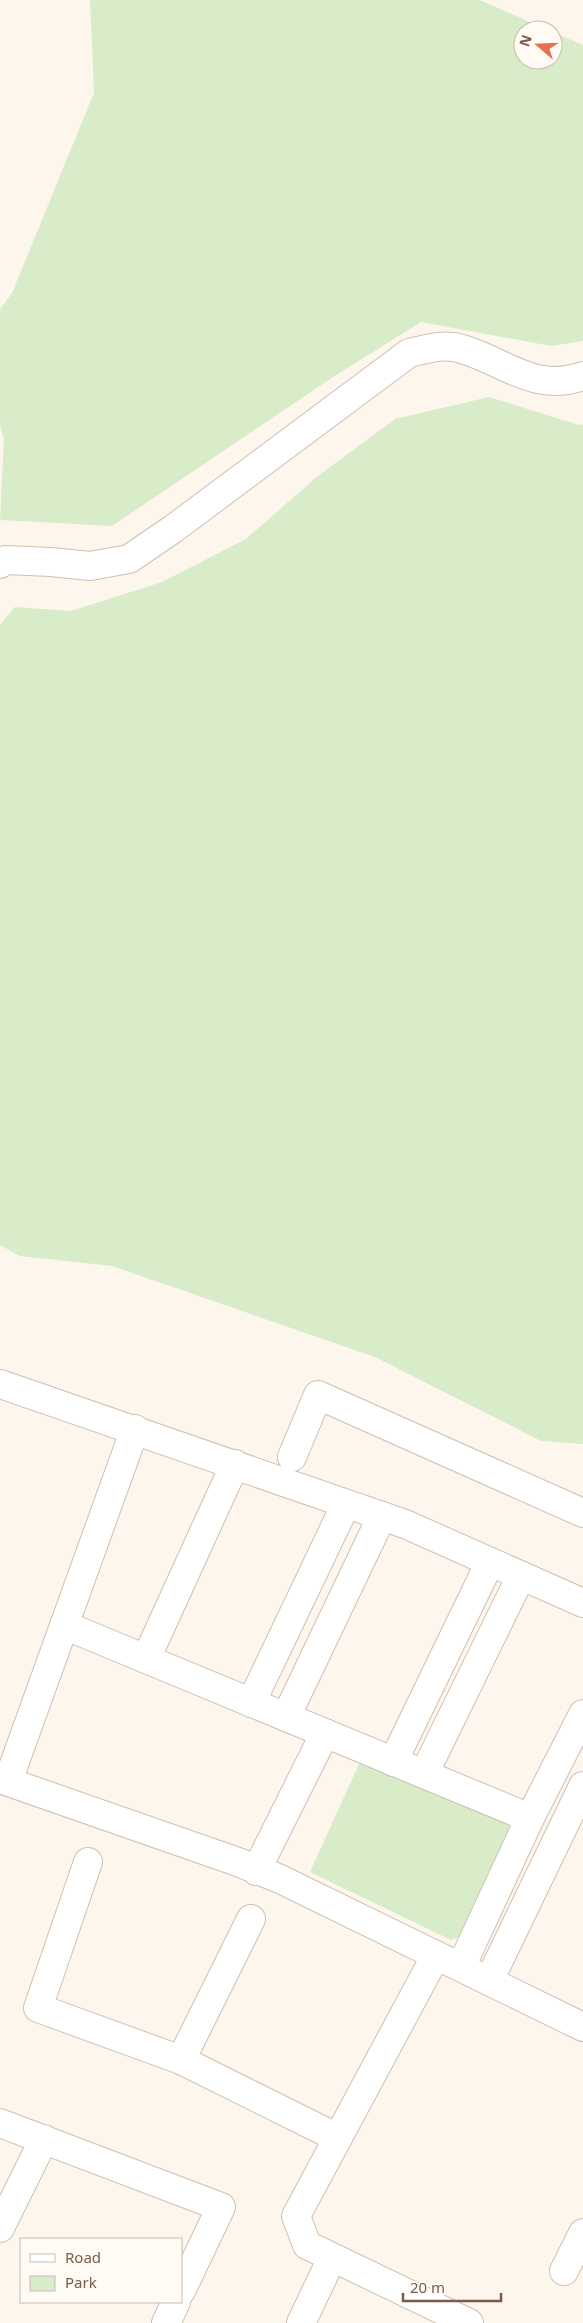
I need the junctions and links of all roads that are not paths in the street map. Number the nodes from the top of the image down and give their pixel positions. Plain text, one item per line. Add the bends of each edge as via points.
1 (583, 376) edge
2 (0, 564) edge
3 (0, 1384) edge
4 (135, 1429) junction
5 (292, 1458) dead end
6 (235, 1464) junction
7 (346, 1504) junction
8 (583, 1513) edge
9 (382, 1516) junction
10 (490, 1562) junction
11 (521, 1576) junction
12 (583, 1603) edge
13 (64, 1625) junction
14 (146, 1659) junction
15 (251, 1703) junction
16 (583, 1714) edge
17 (286, 1717) junction
18 (325, 1733) junction
19 (393, 1762) junction
20 (424, 1774) junction
21 (4, 1780) edge
22 (583, 1786) edge
23 (530, 1818) junction
24 (88, 1862) dead end
25 (256, 1871) junction
26 (251, 1919) dead end
27 (436, 1955) junction
28 (461, 1968) junction
29 (489, 1981) junction
30 (583, 2027) edge
31 (181, 2060) junction
32 (0, 2123) edge
33 (338, 2138) junction
34 (44, 2139) junction
35 (0, 2228) edge
36 (583, 2233) edge
37 (332, 2258) junction
38 (564, 2271) dead end
39 (182, 2289) edge
40 (176, 2303) edge
41 (166, 2323) edge
42 (301, 2323) edge
43 (469, 2323) edge

1 - 2 street via 571,380 540,381 461,348 434,347 409,353 129,559 90,566 5,560
3 - 4 street
4 - 6 street
4 - 13 street
5 - 8 street via 318,1394
6 - 7 street
6 - 14 street
7 - 9 street
7 - 15 street
9 - 10 street
9 - 17 street
10 - 11 street
10 - 19 street
11 - 12 street
11 - 20 street
13 - 14 street
13 - 21 street
14 - 15 street
15 - 17 street
16 - 23 street
17 - 18 street
18 - 19 street
18 - 25 street
19 - 20 street
20 - 23 street
21 - 25 street
22 - 29 street
23 - 28 street
24 - 31 street via 38,2008
25 - 27 street via 280,1879
26 - 31 street
27 - 28 street
27 - 33 street
28 - 29 street
29 - 30 street
31 - 33 street
32 - 34 street
33 - 37 street via 296,2216 307,2245
34 - 35 street
34 - 39 street via 221,2207
36 - 38 street
37 - 42 street
37 - 43 street
40 - 41 street

